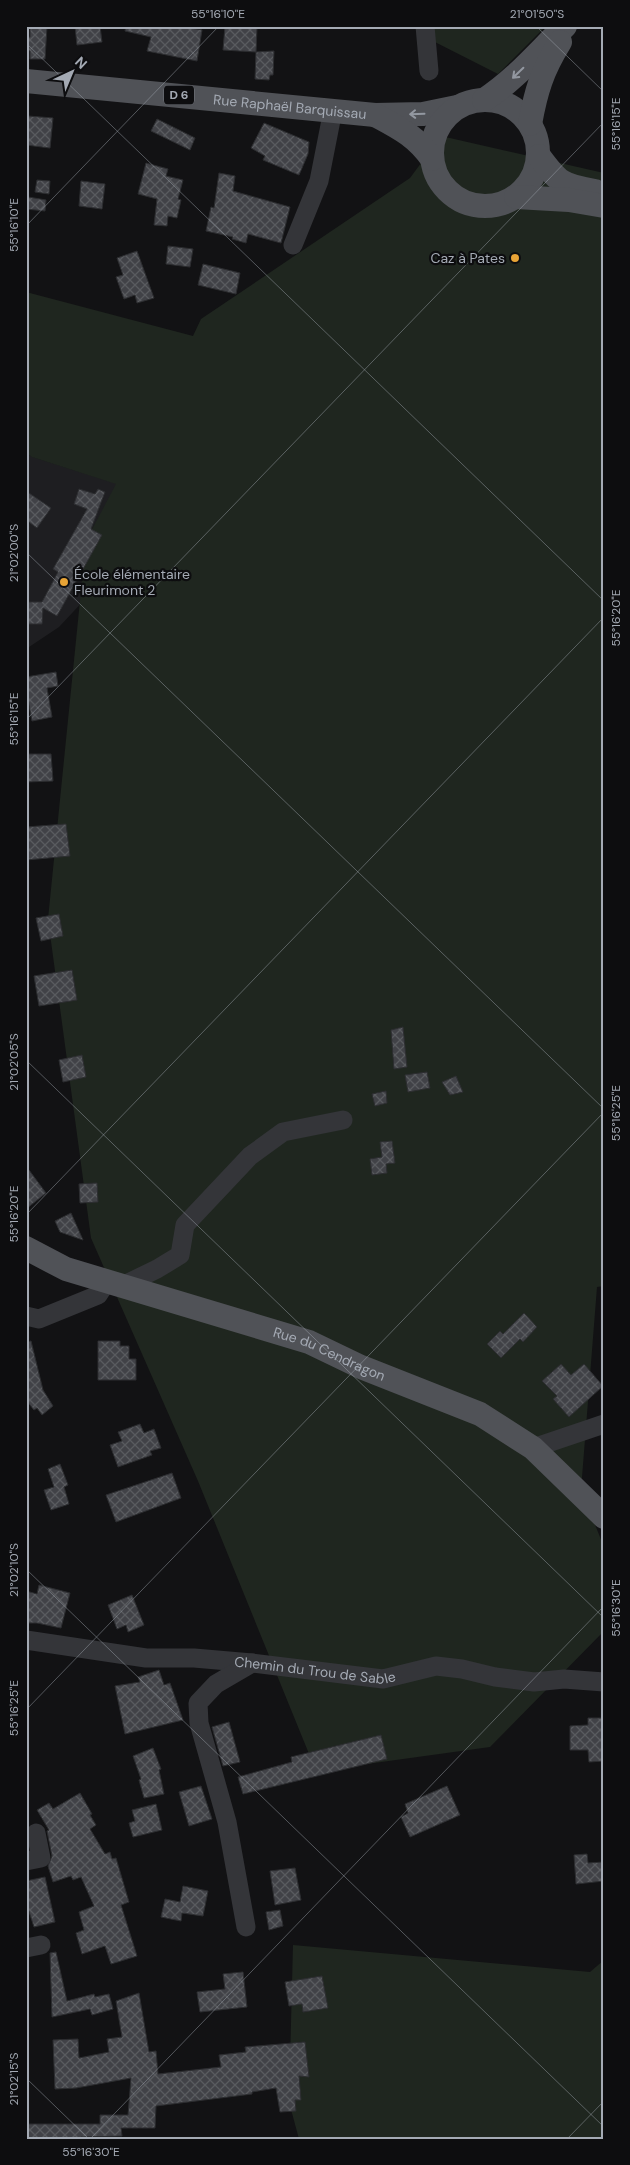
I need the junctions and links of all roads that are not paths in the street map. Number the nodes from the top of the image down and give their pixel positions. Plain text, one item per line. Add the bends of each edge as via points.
1 (425, 26) edge
2 (565, 26) edge
3 (570, 26) edge
4 (429, 71) dead end
5 (26, 81) edge
6 (484, 100) junction
7 (458, 108) junction
8 (333, 110) junction
9 (375, 116) junction
10 (530, 124) junction
11 (539, 156) junction
12 (432, 159) junction
13 (604, 192) edge
14 (516, 197) junction
15 (604, 206) edge
16 (293, 245) dead end
17 (343, 1120) dead end
18 (26, 1248) edge
19 (114, 1283) junction
20 (26, 1316) edge
21 (604, 1424) edge
22 (532, 1448) junction
23 (604, 1517) edge
24 (26, 1640) edge
25 (252, 1663) junction
26 (604, 1682) edge
27 (36, 1833) dead end
28 (26, 1861) edge
29 (246, 1927) dead end

1 - 4 street
2 -> 6 main road via 513,77
3 - 10 main road via 547,63 537,89
5 - 8 main road, Rue Raphaël Barquissau / D 6
6 - 7 main road
6 - 10 main road via 501,102 518,110
7 -> 9 main road, Rue Raphaël Barquissau / D 6 via 424,114
7 - 12 main road via 437,129
8 - 9 main road, Rue Raphaël Barquissau / D 6
8 - 16 street via 319,182
9 - 12 main road, Rue Raphaël Barquissau / D 6 via 410,134
10 - 11 main road via 537,139
11 - 13 main road via 555,178 572,188
11 - 14 main road via 536,172
12 - 14 main road via 445,188 464,201 486,207
14 - 15 main road
17 - 19 street via 283,1132 250,1156 185,1225 180,1255 157,1269
18 - 19 main road, Rue du Cendragon via 66,1269
19 - 20 street via 98,1295 39,1318
19 - 22 main road, Rue du Cendragon via 309,1342 480,1414
21 - 22 street
22 - 23 main road, Rue du Cendragon
24 - 25 street, Chemin du Trou de Sable via 146,1658
25 - 26 street, Chemin du Trou de Sable via 383,1679 436,1666 534,1682 564,1679
25 - 29 street via 216,1684 198,1702 199,1723 227,1822
27 - 28 street via 41,1858

